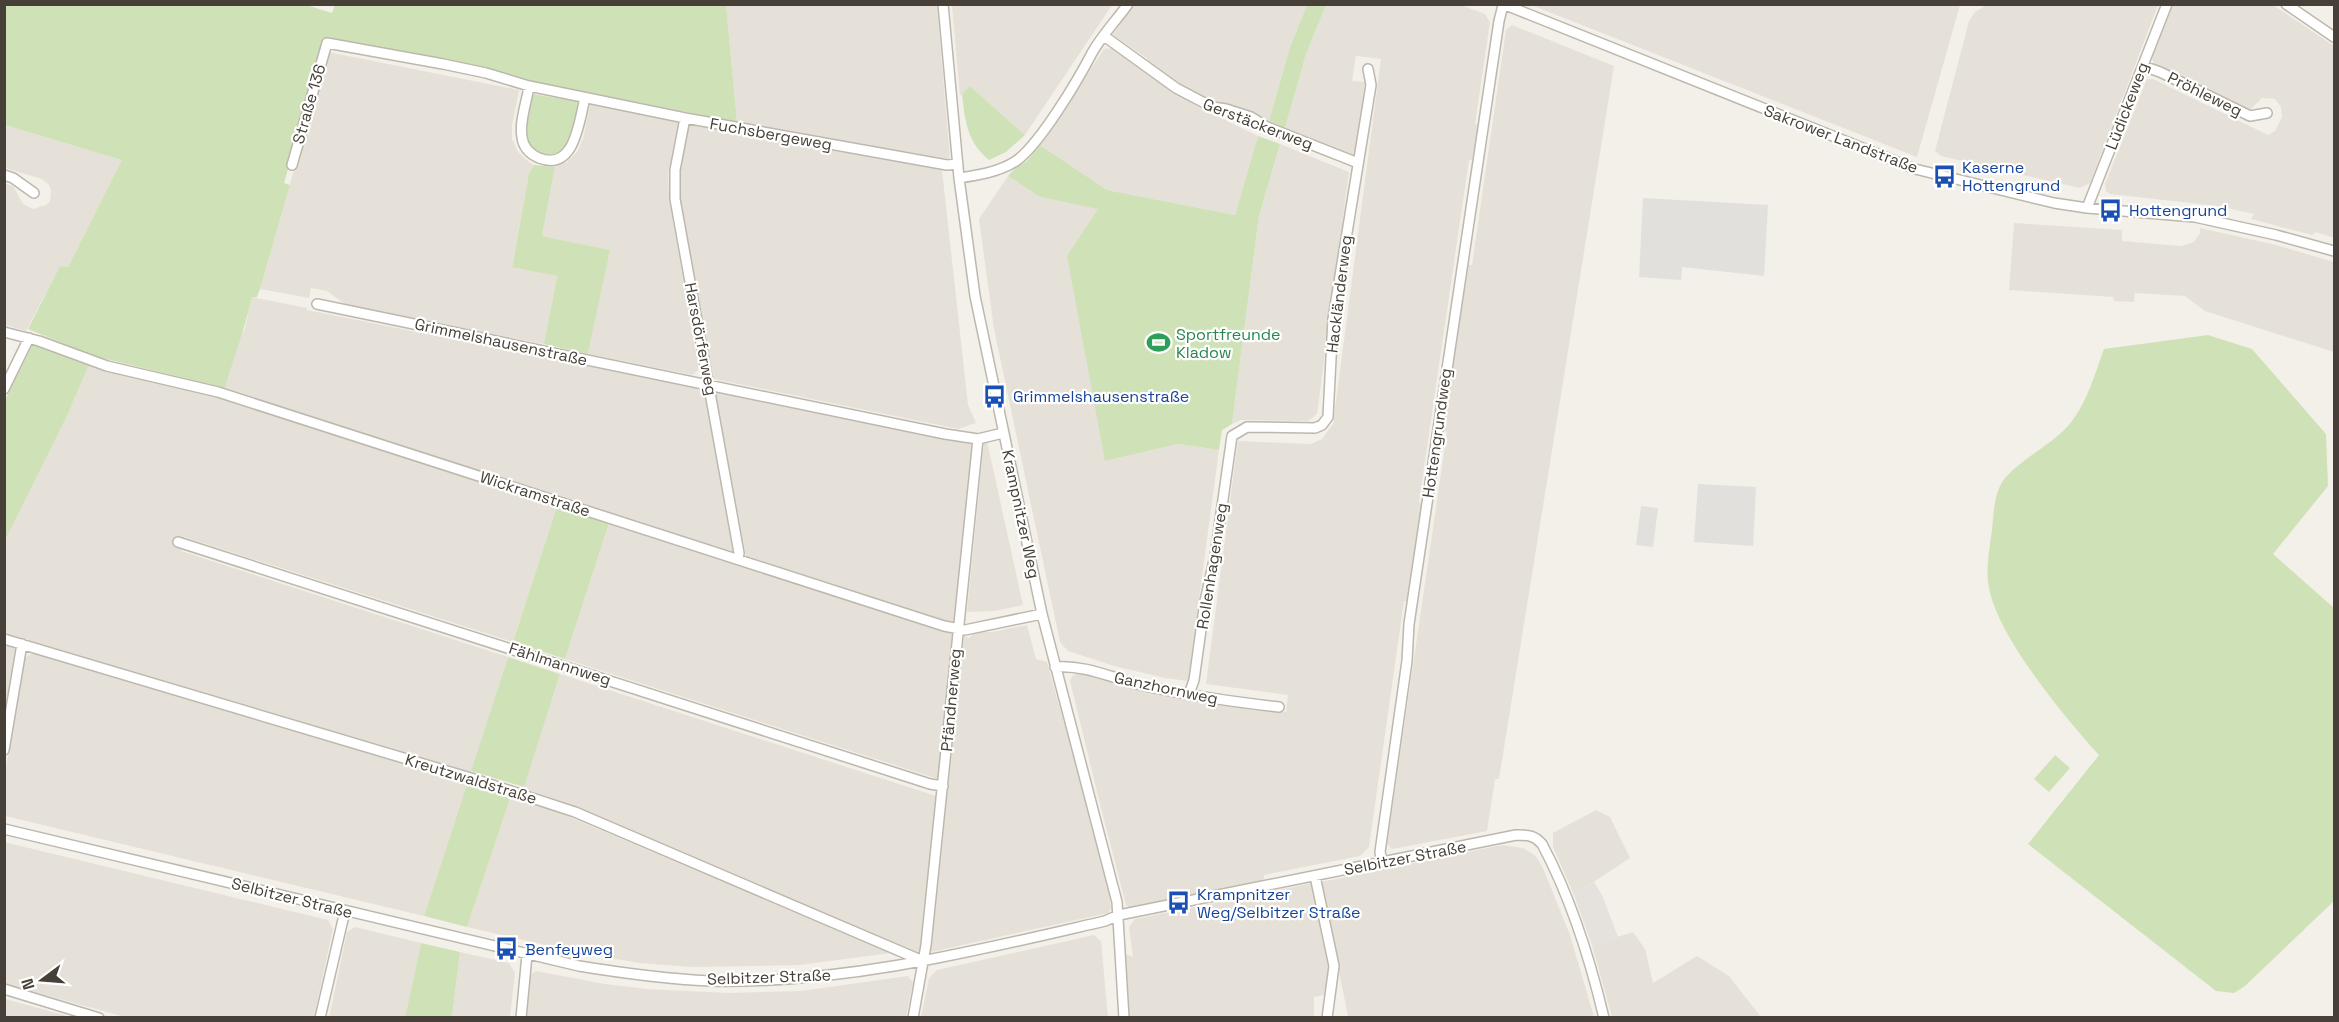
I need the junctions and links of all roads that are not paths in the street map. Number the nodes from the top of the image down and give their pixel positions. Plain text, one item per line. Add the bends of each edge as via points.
1 (943, 4) edge
2 (1128, 4) edge
3 (2167, 4) edge
4 (2286, 4) edge
5 (1503, 5) edge
6 (1104, 36) junction
7 (2334, 37) edge
8 (327, 43) joint
9 (2143, 66) junction
10 (1368, 69) dead end
11 (529, 86) junction
12 (585, 98) junction
13 (2267, 113) dead end
14 (685, 118) junction
15 (1358, 163) junction
16 (958, 164) junction
17 (291, 165) dead end
18 (4, 175) edge
19 (959, 178) junction
20 (34, 193) dead end
21 (2087, 208) junction
22 (2334, 251) edge
23 (317, 304) dead end
24 (4, 332) edge
25 (29, 338) junction
26 (708, 384) junction
27 (4, 389) edge
28 (1003, 433) junction
29 (1232, 436) joint
30 (978, 439) junction
31 (178, 542) dead end
32 (738, 559) junction
33 (1042, 614) junction
34 (958, 629) junction
35 (4, 639) edge
36 (22, 644) junction
37 (1055, 667) junction
38 (1189, 694) junction
39 (1279, 707) dead end
40 (4, 750) edge
41 (943, 786) junction
42 (4, 829) edge
43 (1382, 862) junction
44 (1315, 876) junction
45 (345, 911) junction
46 (1119, 915) junction
47 (527, 954) junction
48 (924, 961) junction
49 (4, 989) edge
50 (99, 1017) edge
51 (320, 1017) edge
52 (521, 1017) edge
53 (912, 1017) edge
54 (1124, 1017) edge
55 (1327, 1017) edge
56 (1604, 1017) edge

1 - 16 street, Krampnitzer Weg
2 - 6 street
3 - 9 street, Lüdickeweg
4 - 7 street
5 - 21 street, Sakrower Landstraße via 1892,160 1955,179
5 - 43 street, Hottengrundweg via 1409,624 1380,852
6 - 15 street, Gerstäckerweg via 1176,88 1212,107 1251,117
6 - 19 street via 1026,152 989,173
8 - 11 street, Fuchsbergeweg via 443,64
8 - 17 street, Straße 136
9 - 13 street, Pröhleweg via 2250,116
9 - 21 street, Lüdickeweg
10 - 15 street, Hackländerweg via 1371,85
11 - 12 street, Fuchsbergeweg
11 - 12 street via 521,134 528,151 545,160 555,160 569,151
12 - 14 street, Fuchsbergeweg
14 - 16 street, Fuchsbergeweg
14 - 26 street, Harsdörferweg via 675,170 675,199
15 - 29 street, Hackländerweg via 1333,319 1326,422 1314,428 1248,427
16 - 19 street, Krampnitzer Weg
18 - 20 street
19 - 28 street, Krampnitzer Weg via 975,296
21 - 22 street, Sakrower Landstraße via 2195,217
23 - 26 street, Grimmelshausenstraße
24 - 25 street, Wickramstraße
25 - 27 street
25 - 32 street, Wickramstraße via 107,366 218,392
26 - 30 street, Grimmelshausenstraße
26 - 32 street, Harsdörferweg
28 - 30 street, Grimmelshausenstraße
28 - 33 street, Krampnitzer Weg
29 - 38 street, Rollenhagenweg
30 - 34 street, Pfändnerweg
31 - 41 street, Fählmannweg
32 - 34 street, Wickramstraße
33 - 34 street, Wickramstraße
33 - 37 street, Krampnitzer Weg
34 - 41 street, Pfändnerweg
35 - 36 street, Kreutzwaldstraße
36 - 40 street
36 - 48 street, Kreutzwaldstraße via 575,812
37 - 38 street, Ganzhornweg via 1072,665 1148,687
37 - 46 street, Krampnitzer Weg
38 - 39 street, Ganzhornweg
41 - 48 street, Pfändnerweg
42 - 45 street, Selbitzer Straße
43 - 44 street, Selbitzer Straße
43 - 56 street, Selbitzer Straße via 1516,835 1536,837 1568,900
44 - 46 street, Selbitzer Straße
44 - 55 street via 1334,966
45 - 47 street, Selbitzer Straße
45 - 51 street
46 - 48 street, Selbitzer Straße
46 - 54 street, Krampnitzer Weg
47 - 48 street, Selbitzer Straße via 613,971 710,981 833,975
47 - 52 street
48 - 53 street, Pfändnerweg
49 - 50 street

